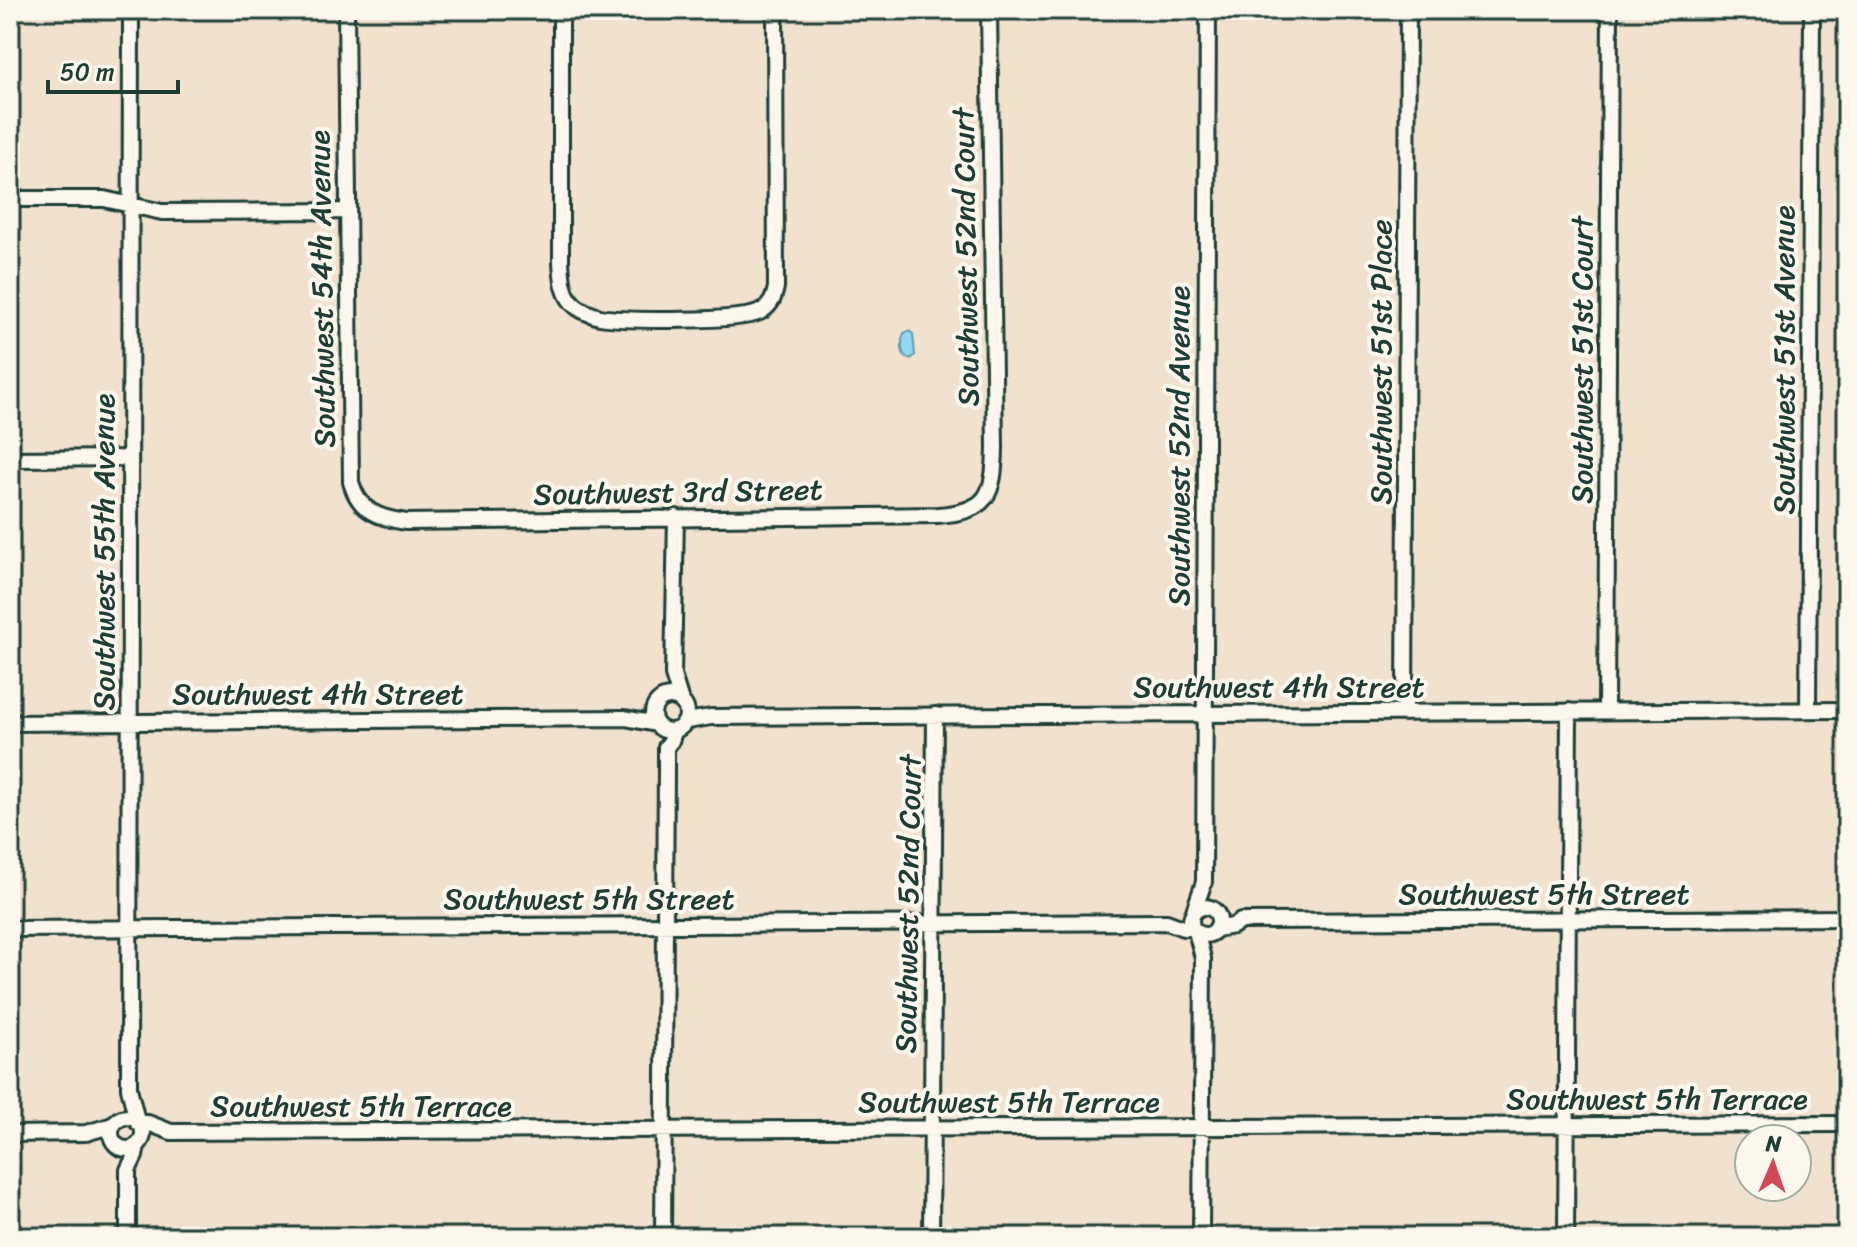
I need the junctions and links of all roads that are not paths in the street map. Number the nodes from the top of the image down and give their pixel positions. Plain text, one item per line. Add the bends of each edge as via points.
1 (131, 10) edge
2 (346, 10) edge
3 (561, 10) edge
4 (775, 10) edge
5 (989, 10) edge
6 (1208, 10) edge
7 (1408, 10) edge
8 (1610, 10) edge
9 (1812, 10) edge
10 (10, 199) edge
11 (130, 205) junction
12 (347, 211) junction
13 (130, 458) junction
14 (10, 459) edge
15 (984, 502) joint
16 (371, 513) joint
17 (676, 517) junction
18 (673, 675) junction
19 (658, 704) junction
20 (684, 709) junction
21 (1808, 710) junction
22 (1847, 710) edge
23 (1569, 711) junction
24 (1606, 711) junction
25 (1204, 713) junction
26 (1405, 713) junction
27 (935, 715) junction
28 (625, 718) junction
29 (129, 722) junction
30 (10, 723) edge
31 (657, 725) junction
32 (674, 732) junction
33 (666, 747) junction
34 (1204, 882) junction
35 (1215, 910) junction
36 (1194, 912) junction
37 (1847, 918) edge
38 (1567, 920) junction
39 (1241, 921) junction
40 (1167, 922) junction
41 (934, 924) junction
42 (665, 925) junction
43 (129, 928) junction
44 (10, 929) edge
45 (1194, 930) junction
46 (1216, 930) junction
47 (1203, 958) junction
48 (129, 1093) junction
49 (116, 1122) junction
50 (138, 1122) junction
51 (1847, 1124) edge
52 (1567, 1125) junction
53 (1202, 1128) junction
54 (931, 1129) junction
55 (664, 1130) junction
56 (171, 1132) junction
57 (86, 1133) junction
58 (10, 1134) edge
59 (116, 1144) junction
60 (138, 1144) junction
61 (128, 1170) junction
62 (128, 1237) edge
63 (663, 1237) edge
64 (931, 1237) edge
65 (1201, 1237) edge
66 (1566, 1237) edge

1 - 11 street, Southwest 55th Avenue
2 - 12 street, Southwest 54th Avenue
3 - 4 street via 562,275 568,296 579,308 603,317 731,319 771,304 776,287
5 - 15 street, Southwest 52nd Court via 995,448 992,487
6 - 25 street, Southwest 52nd Avenue
7 - 26 street, Southwest 51st Place
8 - 24 street, Southwest 51st Court
9 - 21 street, Southwest 51st Avenue
10 - 11 street via 104,199
11 - 12 street via 162,212
11 - 13 street, Southwest 55th Avenue
12 - 16 street, Southwest 54th Avenue via 351,482 360,505
13 - 14 street
13 - 29 street, Southwest 55th Avenue
15 - 17 street, Southwest 3rd Street via 968,511 937,515
16 - 17 street, Southwest 3rd Street via 406,522
17 - 18 street
18 - 19 street
18 - 20 street
19 - 20 street, Southwest 4th Street via 670,697
19 - 28 street, Southwest 4th Street
19 - 31 street via 653,716
20 - 27 street, Southwest 4th Street via 711,717
20 - 32 street
21 - 22 street, Southwest 4th Street
21 - 24 street, Southwest 4th Street
23 - 24 street, Southwest 4th Street
23 - 26 street, Southwest 4th Street
23 - 38 street
25 - 26 street, Southwest 4th Street
25 - 27 street, Southwest 4th Street
25 - 34 street, Southwest 52nd Avenue
27 - 41 street, Southwest 52nd Court
28 - 29 street, Southwest 4th Street
28 - 31 street, Southwest 4th Street
29 - 30 street, Southwest 4th Street
29 - 43 street, Southwest 55th Avenue
31 - 32 street, Southwest 4th Street
31 - 33 street
32 - 33 street
33 - 42 street
34 - 35 street, Southwest 52nd Avenue
34 - 36 street, Southwest 52nd Avenue
35 - 36 street, Southwest 5th Street via 1206,906
35 - 39 street, Southwest 5th Street
35 - 46 street
36 - 40 street, Southwest 5th Street
36 - 45 street
37 - 38 street, Southwest 5th Street
38 - 39 street, Southwest 5th Street
38 - 52 street
39 - 46 street, Southwest 5th Street
40 - 41 street, Southwest 5th Street
40 - 45 street, Southwest 5th Street
41 - 42 street, Southwest 5th Street
41 - 54 street, Southwest 52nd Court
42 - 43 street, Southwest 5th Street
42 - 55 street
43 - 44 street, Southwest 5th Street
43 - 48 street, Southwest 55th Avenue
45 - 46 street, Southwest 5th Street via 1203,935
45 - 47 street
46 - 47 street
47 - 53 street
48 - 49 street, Southwest 55th Avenue
48 - 50 street, Southwest 55th Avenue
49 - 50 street, Southwest 5th Terrace via 128,1117
49 - 57 street, Southwest 5th Terrace
49 - 59 street via 111,1133
50 - 56 street, Southwest 5th Terrace
50 - 60 street
51 - 52 street, Southwest 5th Terrace
52 - 53 street, Southwest 5th Terrace
52 - 66 street
53 - 54 street, Southwest 5th Terrace
53 - 65 street
54 - 55 street, Southwest 5th Terrace
54 - 64 street, Southwest 52nd Court
55 - 56 street, Southwest 5th Terrace
55 - 63 street
56 - 60 street, Southwest 5th Terrace
57 - 58 street, Southwest 5th Terrace
57 - 59 street, Southwest 5th Terrace
59 - 60 street, Southwest 5th Terrace via 127,1149
59 - 61 street
60 - 61 street
61 - 62 street

